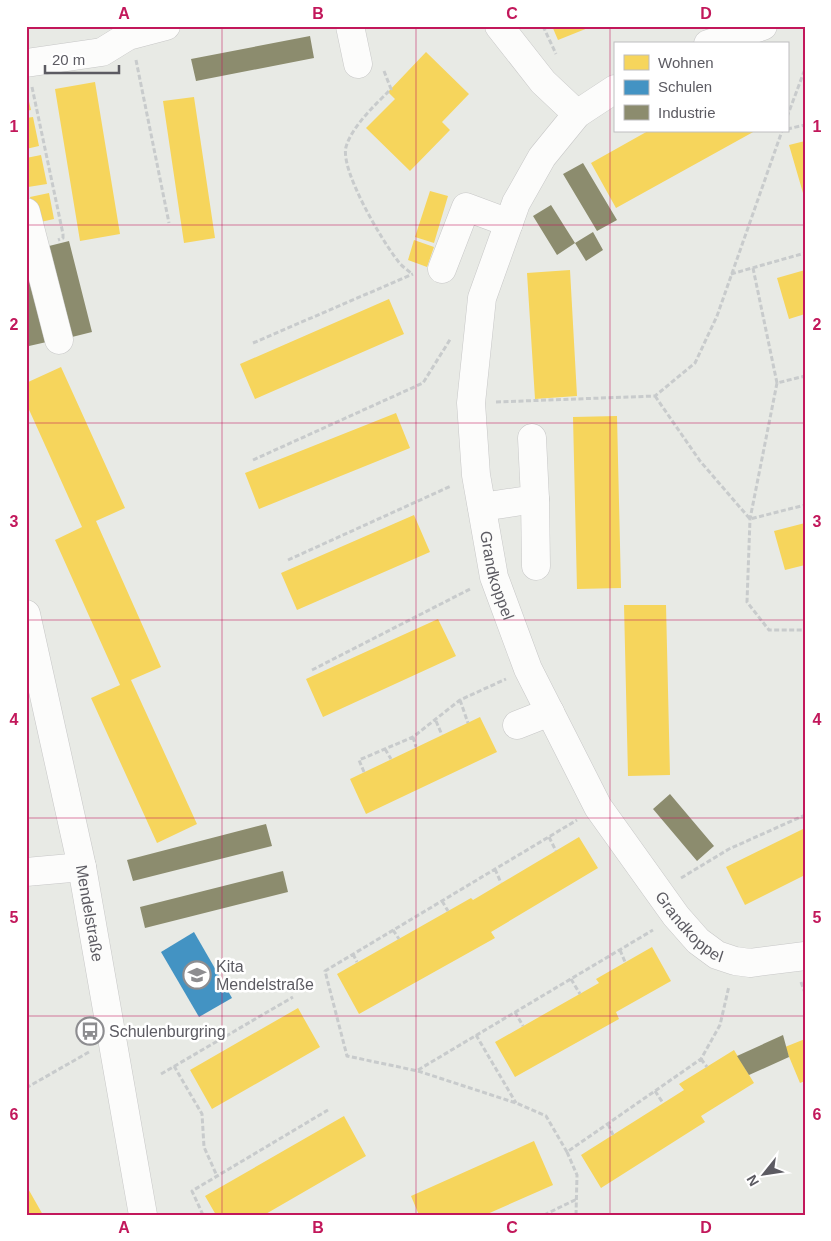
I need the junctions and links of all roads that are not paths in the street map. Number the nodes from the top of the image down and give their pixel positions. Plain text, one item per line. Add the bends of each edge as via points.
1 (166, 26) edge
2 (350, 26) edge
3 (499, 26) edge
4 (764, 26) edge
5 (714, 42) edge
6 (27, 63) edge
7 (370, 64) road end
8 (614, 90) edge
9 (576, 114) junction
10 (26, 212) edge
11 (509, 222) junction
12 (431, 273) road end
13 (59, 340) dead end
14 (532, 438) dead end
15 (535, 499) junction
16 (482, 507) junction
17 (536, 566) dead end
18 (26, 614) edge
19 (550, 712) junction
20 (518, 725) dead end
21 (82, 867) junction
22 (26, 872) edge
23 (805, 956) edge
24 (143, 1215) edge

1 - 6 street via 128,36 102,52
2 - 7 street
3 - 9 street via 543,82
4 - 5 street
8 - 9 street, Grandkoppel
9 - 11 street, Grandkoppel via 542,157
10 - 13 street
11 - 12 street via 466,207
11 - 16 street, Grandkoppel via 479,310 471,403 476,475
14 - 15 street
15 - 16 street
15 - 17 street
16 - 19 street, Grandkoppel via 494,577 528,669
18 - 21 street, Mendelstraße
19 - 20 street
19 - 23 street, Grandkoppel via 598,807 657,893 698,941 717,955 735,961 750,963
21 - 22 street
21 - 24 street, Mendelstraße

